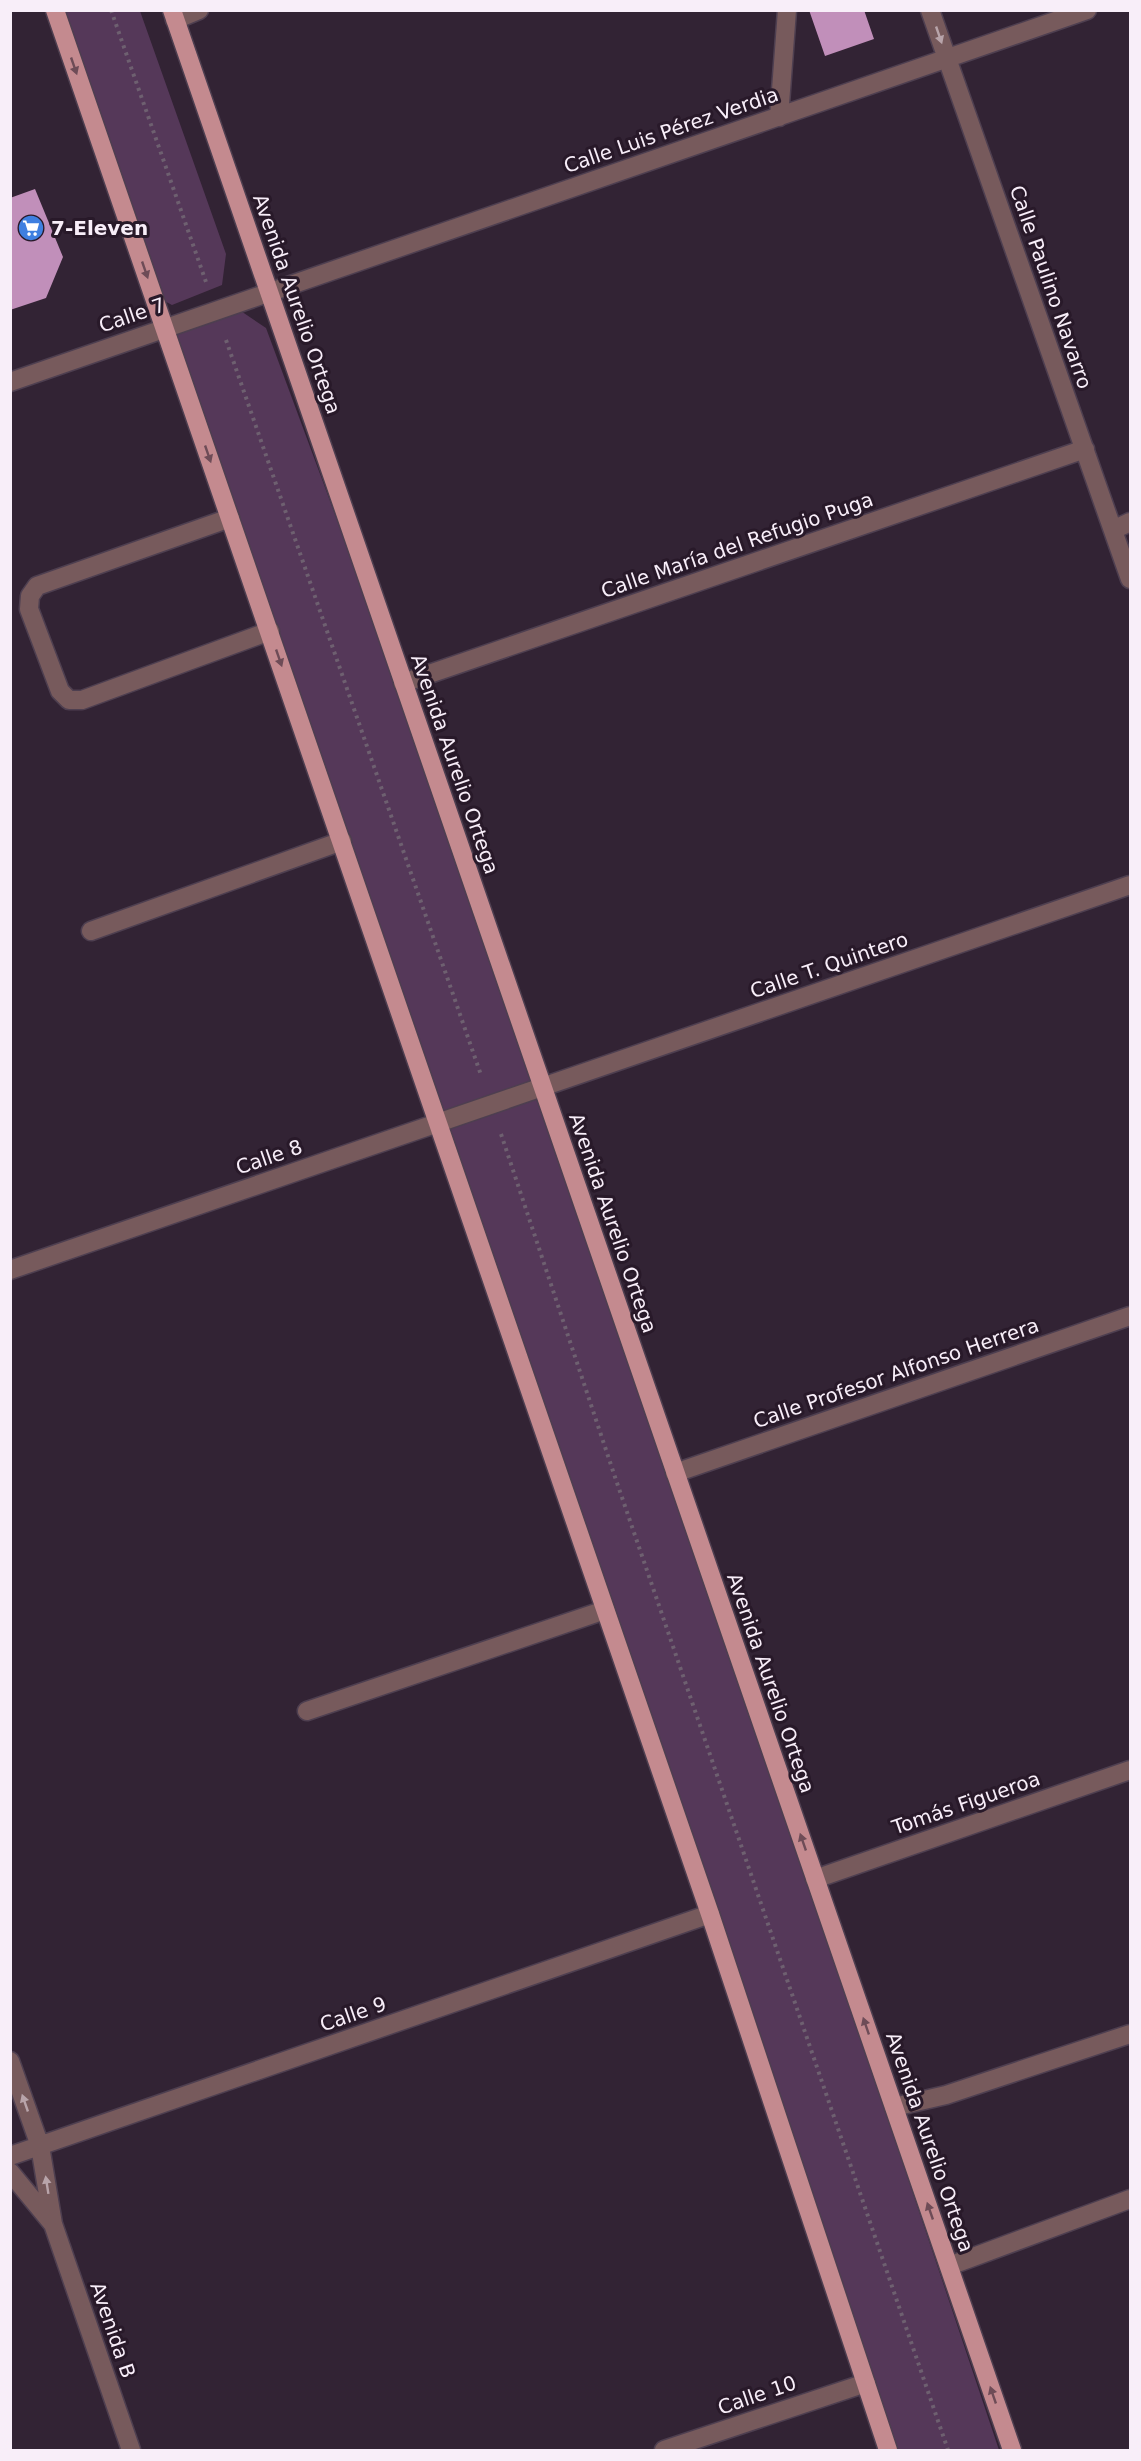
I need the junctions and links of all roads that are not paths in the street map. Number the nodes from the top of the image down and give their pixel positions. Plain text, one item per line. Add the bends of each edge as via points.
1 (55, 10) edge
2 (199, 10) edge
3 (787, 10) edge
4 (930, 10) edge
5 (1087, 10) edge
6 (174, 15) edge
7 (947, 59) junction
8 (779, 117) junction
9 (269, 292) junction
10 (165, 328) junction
11 (10, 382) edge
12 (1085, 449) junction
13 (230, 518) junction
14 (1131, 522) edge
15 (1113, 530) junction
16 (1131, 579) edge
17 (270, 631) junction
18 (403, 682) junction
19 (342, 842) junction
20 (1131, 885) edge
21 (92, 931) dead end
22 (543, 1087) junction
23 (438, 1123) junction
24 (10, 1270) edge
25 (1131, 1316) edge
26 (675, 1473) junction
27 (605, 1610) junction
28 (307, 1711) dead end
29 (1131, 1770) edge
30 (815, 1879) junction
31 (710, 1914) junction
32 (1131, 2034) edge
33 (10, 2061) edge
34 (894, 2108) junction
35 (40, 2146) junction
36 (10, 2156) edge
37 (10, 2172) edge
38 (1131, 2199) edge
39 (53, 2224) junction
40 (949, 2266) junction
41 (866, 2383) junction
42 (131, 2451) edge
43 (664, 2451) edge
44 (888, 2451) edge
45 (1012, 2451) edge

1 -> 10 main road
2 - 6 street
3 - 8 street
4 -> 7 street, Calle Paulino Navarro
5 - 7 street, Calle Luis Pérez Verdia
6 - 9 main road, Avenida Aurelio Ortega
7 - 8 street, Calle Luis Pérez Verdia
7 - 12 street, Calle Paulino Navarro
8 - 9 street, Calle Luis Pérez Verdia
9 - 10 street, Calle 7
9 - 18 main road, Avenida Aurelio Ortega
10 - 11 street, Calle 7
10 -> 13 main road
12 - 15 street, Calle Paulino Navarro
12 - 18 street, Calle María del Refugio Puga
13 - 17 main road
13 - 17 street via 37,586 30,596 29,609 60,691 69,700 82,700
14 - 15 street
15 - 16 street, Calle Paulino Navarro
17 -> 19 main road
18 - 22 main road, Avenida Aurelio Ortega
19 - 21 street
19 - 23 main road
20 - 22 street, Calle T. Quintero
22 - 23 street, Calle 8
22 - 26 main road, Avenida Aurelio Ortega
23 - 24 street, Calle 8
23 - 27 main road
25 - 26 street, Calle Profesor Alfonso Herrera
30 -> 26 main road, Avenida Aurelio Ortega
27 - 28 street
27 - 31 main road
29 - 30 street, Tomás Figueroa
34 -> 30 main road, Avenida Aurelio Ortega
31 - 35 street, Calle 9
31 - 41 main road
32 - 34 street via 946,2095
35 -> 33 street, Avenida B
40 -> 34 main road, Avenida Aurelio Ortega
35 - 36 street, Calle 9
39 -> 35 street, Avenida B
37 - 39 street, Avenida B
38 - 40 street
39 - 42 street, Avenida B
45 -> 40 main road, Avenida Aurelio Ortega
41 - 43 street, Calle 10
41 - 44 main road

